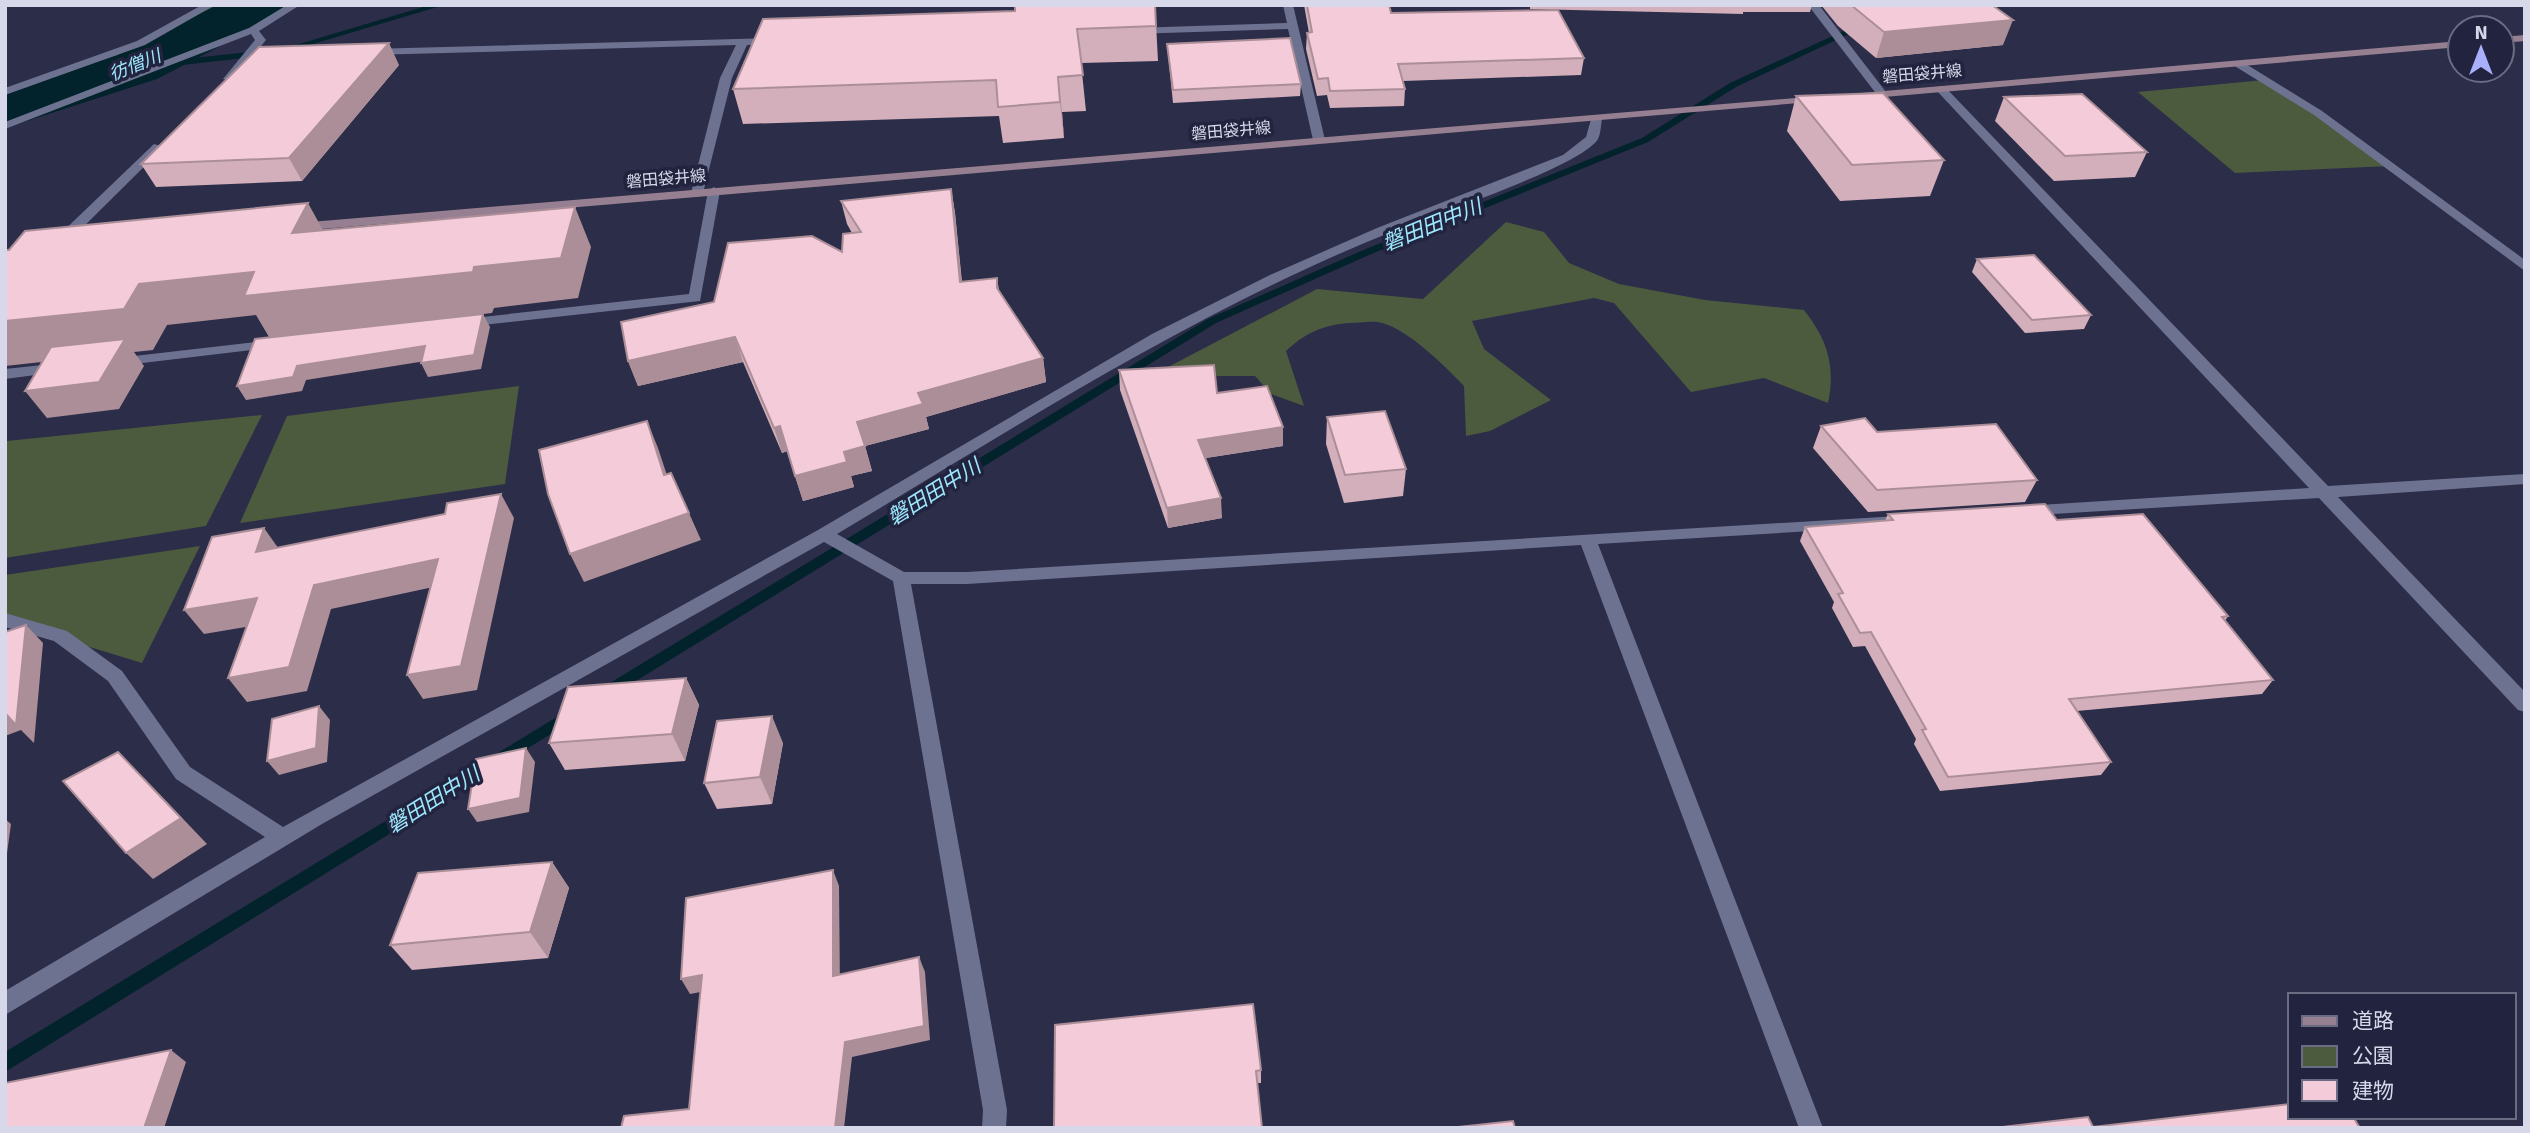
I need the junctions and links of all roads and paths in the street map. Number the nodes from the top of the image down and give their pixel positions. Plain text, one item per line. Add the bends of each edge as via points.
1 (210, 5) edge
2 (295, 5) edge
3 (1287, 5) edge
4 (1813, 5) edge
5 (1292, 26) junction
6 (253, 30) junction
7 (1114, 31) edge
8 (784, 41) edge
9 (743, 42) junction
10 (2446, 45) edge
11 (362, 53) edge
12 (2237, 63) junction
13 (260, 65) edge
14 (236, 72) junction
15 (1941, 89) junction
16 (5, 92) edge
17 (216, 92) edge
18 (1882, 94) junction
19 (1596, 118) junction
20 (5, 126) edge
21 (166, 140) edge
22 (1318, 140) junction
23 (715, 191) junction
24 (697, 193) junction
25 (287, 228) edge
26 (82, 245) edge
27 (49, 248) joint
28 (2525, 267) edge
29 (446, 325) edge
30 (295, 342) edge
31 (102, 363) edge
32 (74, 366) edge
33 (5, 374) edge
34 (2525, 479) edge
35 (2320, 492) junction
36 (2002, 513) edge
37 (1933, 518) edge
38 (824, 534) junction
39 (1588, 541) junction
40 (901, 578) junction
41 (5, 620) edge
42 (2525, 705) edge
43 (282, 837) junction
44 (5, 1004) edge
45 (994, 1128) edge
46 (1811, 1128) edge

1 - 16 street via 141,43
2 - 6 street
3 - 5 street
4 - 18 street
5 - 7 street
5 - 22 street
6 - 14 street via 261,40
6 - 20 street
8 - 9 street
9 - 11 street
9 - 24 street via 726,78
10 - 12 main road, 磐田袋井線
12 - 15 main road, 磐田袋井線
12 - 28 street via 2318,113
13 - 14 street
14 - 17 street
15 - 18 main road, 磐田袋井線
15 - 35 street
18 - 19 main road, 磐田袋井線
19 - 22 main road, 磐田袋井線
19 - 38 street via 1592,138 1567,158 1287,272 1157,337
21 - 27 street
22 - 23 main road, 磐田袋井線
23 - 24 main road, 磐田袋井線
23 - 29 street via 695,298
24 - 25 main road, 磐田袋井線
26 - 27 main road
30 - 31 street
32 - 33 street
34 - 35 street
35 - 36 street
35 - 42 street
37 - 39 street
38 - 40 street
38 - 43 street
39 - 40 street via 967,578
39 - 46 street
40 - 45 street via 995,1110
41 - 43 street via 61,636 115,676 183,773
43 - 44 street

